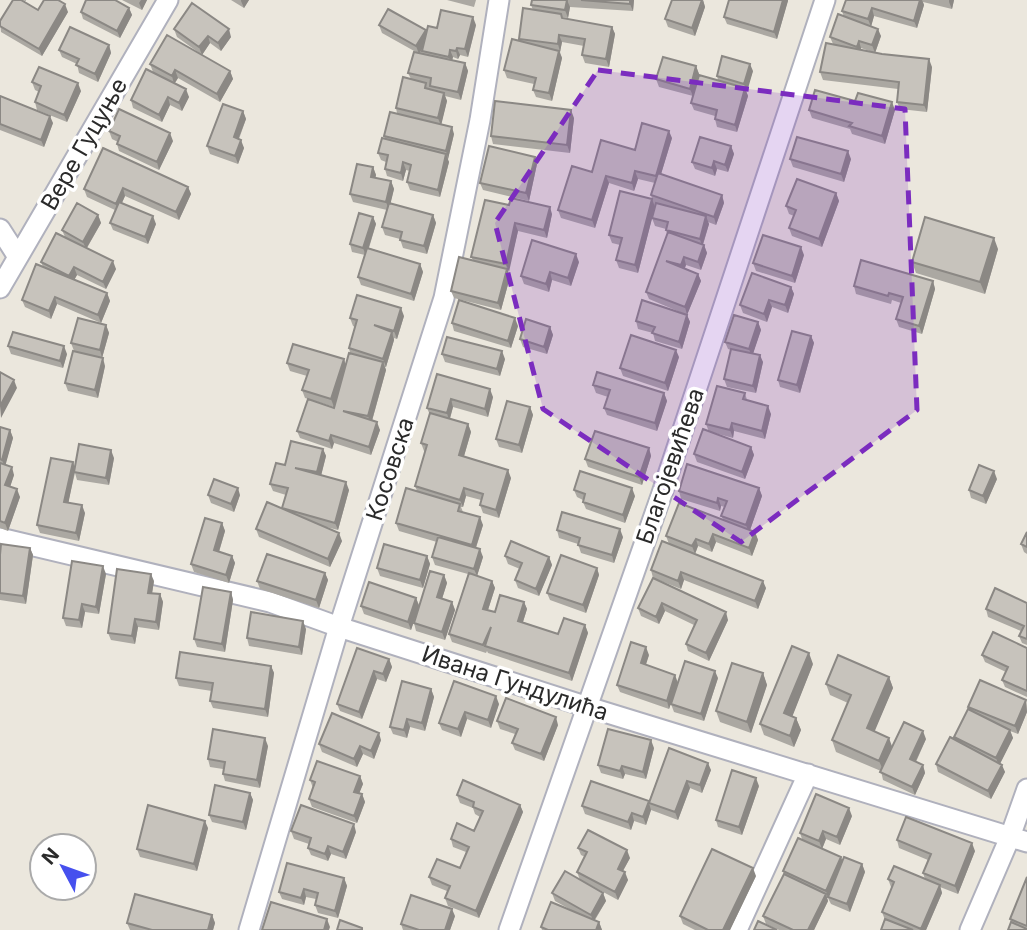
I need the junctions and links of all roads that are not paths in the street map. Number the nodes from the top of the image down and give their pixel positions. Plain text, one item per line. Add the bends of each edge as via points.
1 (168, 0) edge
2 (499, 0) edge
3 (825, 0) edge
4 (0, 229) edge
5 (18, 257) junction
6 (0, 288) edge
7 (0, 538) edge
8 (339, 627) junction
9 (588, 707) junction
10 (808, 774) junction
11 (1027, 789) edge
12 (1019, 839) edge
13 (249, 930) edge
14 (509, 930) edge
15 (737, 930) edge
16 (970, 930) edge

1 - 5 street, Вере Гуцуње
2 - 8 street, Косовска via 444,298
3 - 9 street, Благојевићева
4 - 5 street
5 - 6 street, Вере Гуцуње
7 - 8 street, Ивана Гундулића via 270,602
8 - 9 street, Ивана Гундулића
8 - 13 street, Косовска
9 - 10 street, Ивана Гундулића
9 - 14 street, Благојевићева
10 - 12 street, Ивана Гундулића
10 - 15 street
11 - 12 street
12 - 16 street

